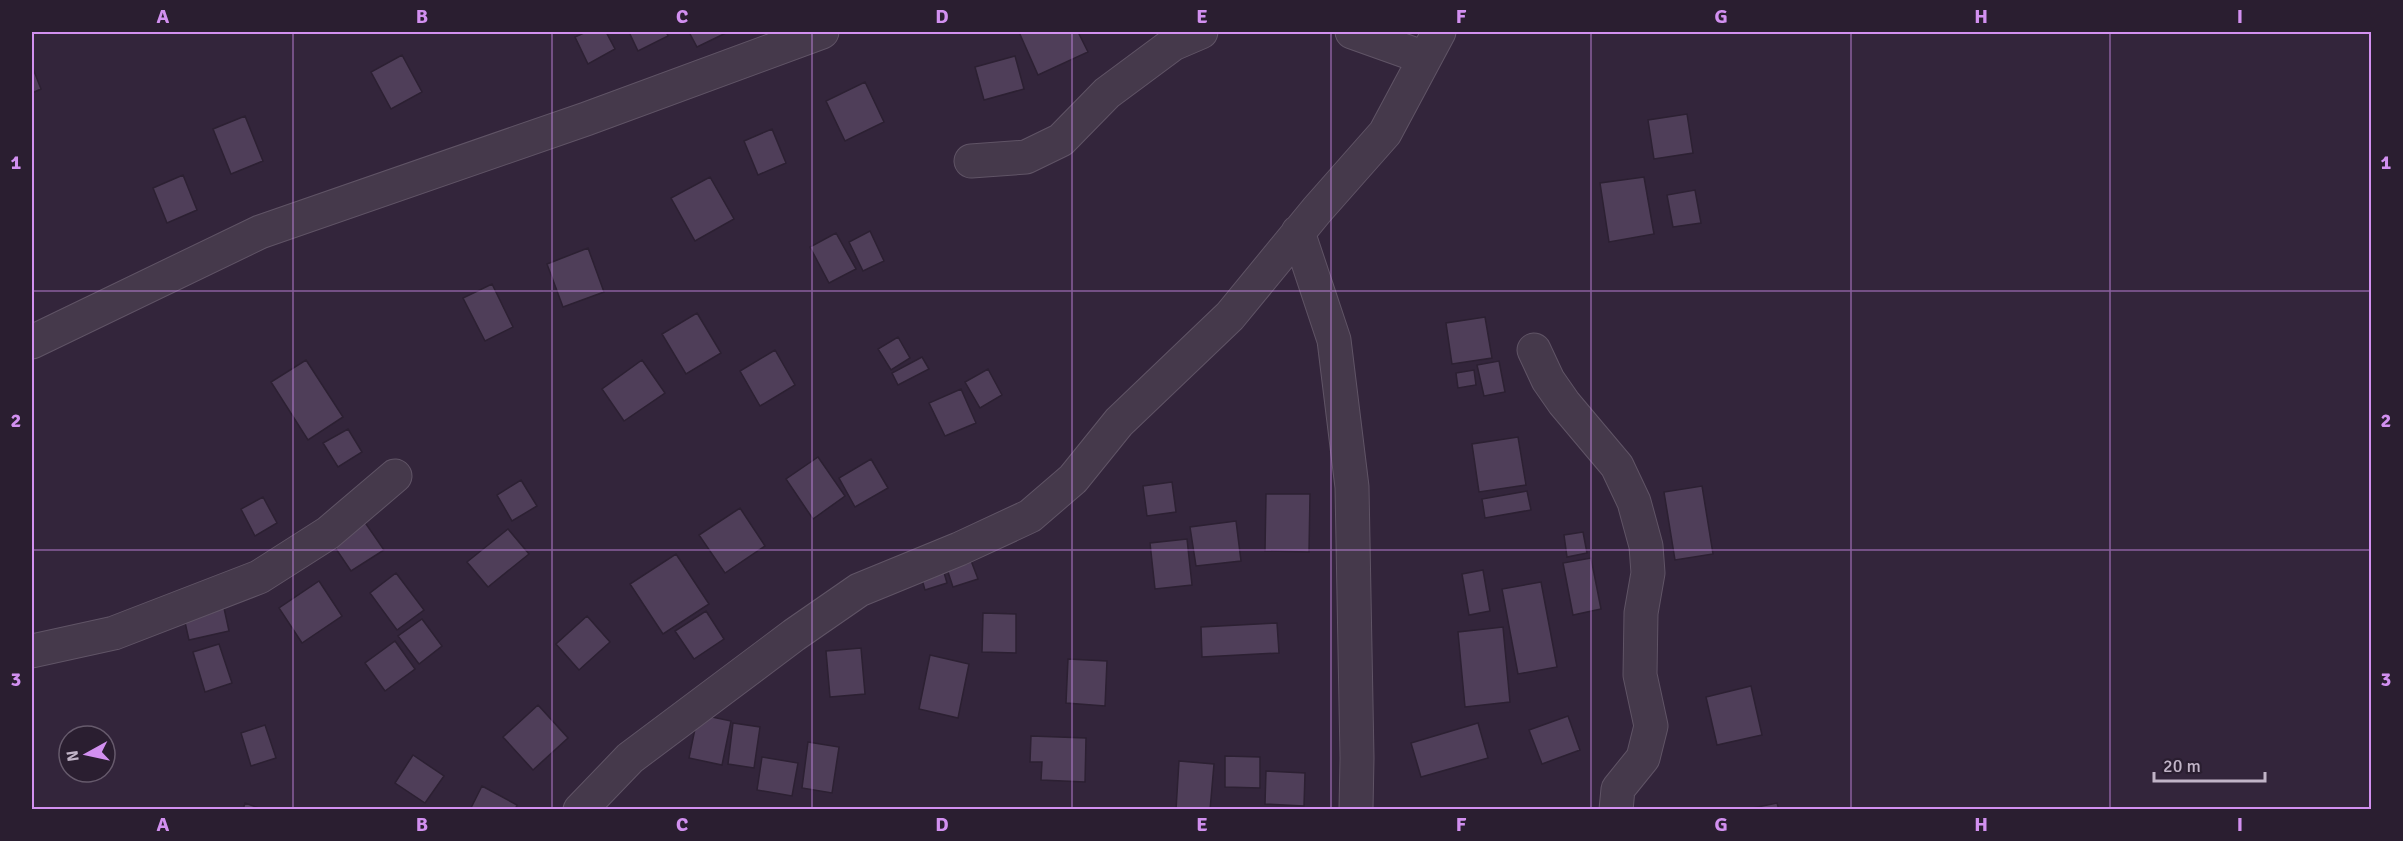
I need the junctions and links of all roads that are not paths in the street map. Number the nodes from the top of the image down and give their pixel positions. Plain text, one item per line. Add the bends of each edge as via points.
1 (822, 32) edge
2 (1201, 32) edge
3 (1352, 32) edge
4 (1432, 45) edge
5 (971, 161) dead end
6 (1298, 232) junction
7 (32, 342) edge
8 (1534, 350) dead end
9 (395, 476) dead end
10 (32, 651) edge
11 (596, 805) edge
12 (1356, 810) edge
13 (1616, 810) edge

1 - 7 street via 260,232
2 - 5 street via 1173,44 1107,93 1061,140 1026,157
3 - 4 street
4 - 6 street via 1385,133
6 - 11 street via 1230,316 1119,422 1073,479 1030,516 859,590 630,758
6 - 12 street via 1334,340 1352,487
8 - 13 street via 1564,403 1617,466 1634,502 1646,546 1648,573 1641,613 1640,675 1651,726 1643,758 1618,789
9 - 10 street via 328,533 259,577 114,633

